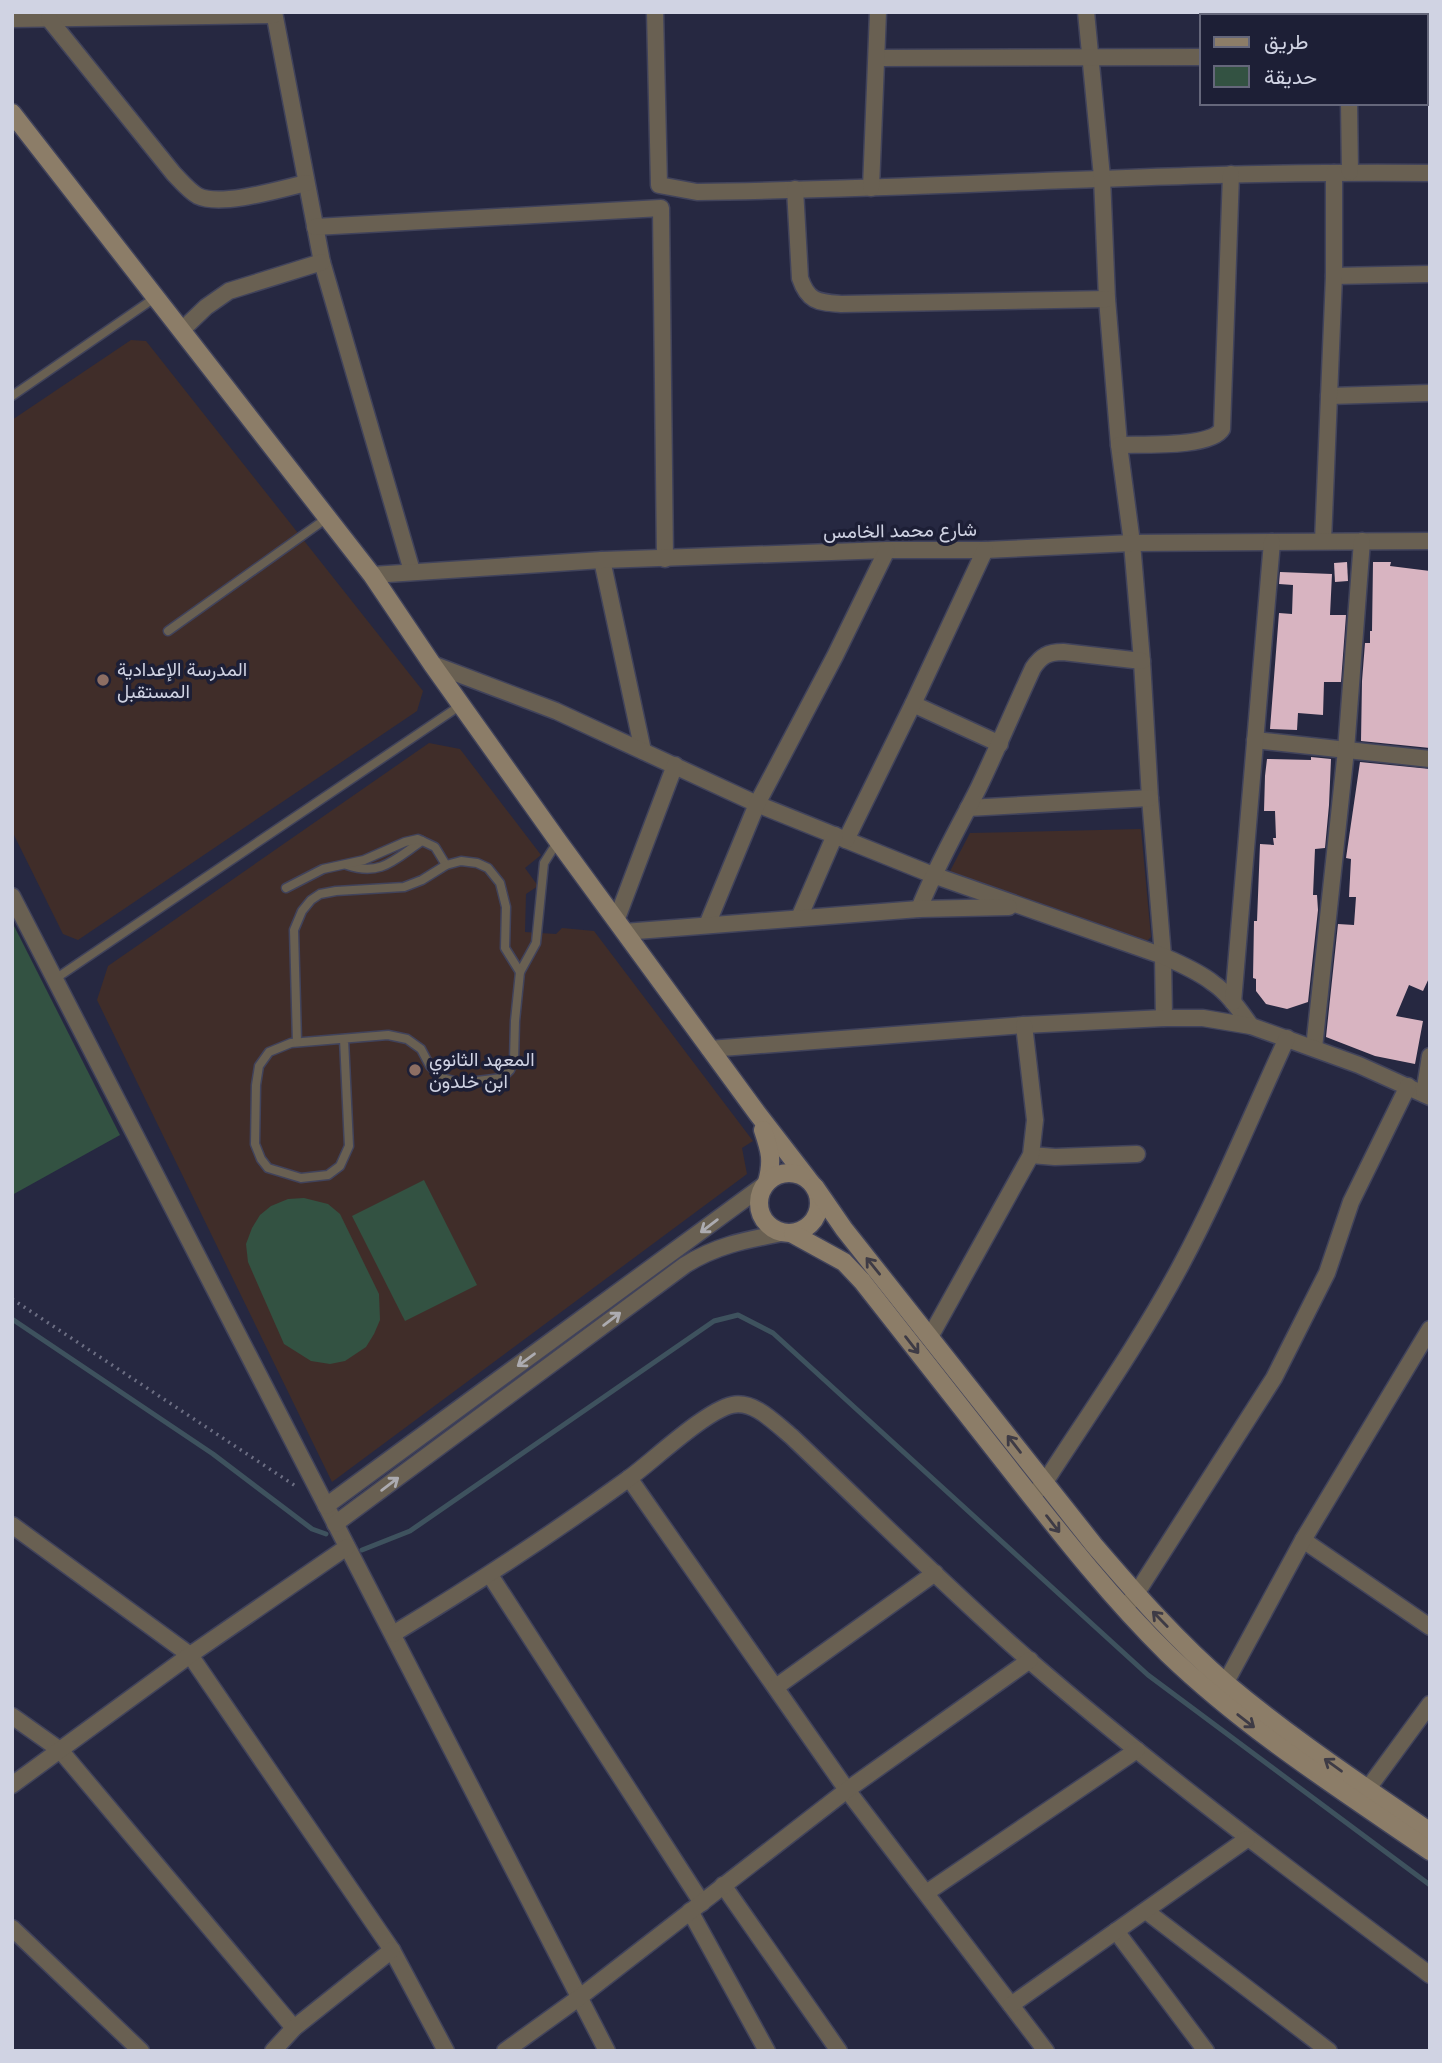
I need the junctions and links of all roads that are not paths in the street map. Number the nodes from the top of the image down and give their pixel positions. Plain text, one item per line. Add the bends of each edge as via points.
1 (655, 12) edge
2 (878, 12) edge
3 (1086, 12) edge
4 (274, 14) edge
5 (12, 19) edge
6 (49, 19) junction
7 (1090, 57) junction
8 (1200, 57) edge
9 (877, 58) junction
10 (1349, 105) edge
11 (12, 113) edge
12 (1342, 172) junction
13 (1430, 173) edge
14 (1230, 174) junction
15 (1102, 177) junction
16 (306, 183) junction
17 (659, 185) junction
18 (871, 188) junction
19 (795, 189) junction
20 (661, 208) junction
21 (315, 227) junction
22 (322, 262) junction
23 (1430, 274) edge
24 (1334, 276) junction
25 (156, 297) junction
26 (1107, 299) junction
27 (182, 330) junction
28 (1430, 393) edge
29 (12, 396) edge
30 (1329, 396) junction
31 (1119, 445) junction
32 (327, 518) junction
33 (1324, 541) junction
34 (1362, 541) junction
35 (1430, 541) edge
36 (1272, 542) junction
37 (1132, 543) junction
38 (887, 550) junction
39 (985, 550) junction
40 (665, 559) junction
41 (603, 560) junction
42 (412, 571) junction
43 (372, 575) junction
44 (168, 631) dead end
45 (1142, 661) junction
46 (432, 664) junction
47 (461, 705) junction
48 (913, 705) junction
49 (1255, 740) junction
50 (1000, 744) junction
51 (1346, 750) junction
52 (643, 751) junction
53 (1430, 759) edge
54 (675, 765) junction
55 (1150, 798) junction
56 (757, 804) junction
57 (968, 808) junction
58 (841, 838) junction
59 (422, 841) junction
60 (558, 841) junction
61 (344, 864) junction
62 (446, 865) junction
63 (933, 875) junction
64 (286, 888) dead end
65 (12, 896) edge
66 (1021, 907) junction
67 (919, 909) junction
68 (799, 918) junction
69 (707, 925) junction
70 (620, 927) junction
71 (1163, 956) junction
72 (520, 972) junction
73 (55, 979) junction
74 (1233, 1002) junction
75 (1164, 1017) junction
76 (1024, 1025) junction
77 (1251, 1026) junction
78 (1287, 1038) junction
79 (344, 1039) junction
80 (297, 1042) junction
81 (1314, 1048) junction
82 (709, 1049) junction
83 (1430, 1056) edge
84 (1408, 1086) junction
85 (1427, 1096) edge
86 (757, 1113) junction
87 (1136, 1154) dead end
88 (1031, 1155) junction
89 (811, 1183) junction
90 (765, 1184) junction
91 (787, 1234) junction
92 (1430, 1329) edge
93 (930, 1338) junction
94 (629, 1478) junction
95 (1045, 1482) junction
96 (1032, 1497) junction
97 (326, 1506) junction
98 (335, 1524) junction
99 (12, 1525) edge
100 (1303, 1541) junction
101 (347, 1547) junction
102 (934, 1573) junction
103 (490, 1575) junction
104 (1136, 1594) junction
105 (1124, 1609) junction
106 (1430, 1627) edge
107 (393, 1634) junction
108 (190, 1655) junction
109 (1030, 1660) junction
110 (776, 1687) junction
111 (1221, 1690) junction
112 (1430, 1704) edge
113 (12, 1716) edge
114 (60, 1750) junction
115 (1137, 1750) junction
116 (12, 1785) edge
117 (848, 1790) junction
118 (1363, 1795) junction
119 (1430, 1832) edge
120 (1247, 1839) junction
121 (1430, 1852) edge
122 (723, 1885) junction
123 (926, 1893) junction
124 (696, 1907) junction
125 (1146, 1911) junction
126 (12, 1928) edge
127 (1116, 1931) junction
128 (391, 1950) junction
129 (1430, 1975) edge
130 (580, 1997) junction
131 (1011, 2005) junction
132 (294, 2028) junction
133 (142, 2051) edge
134 (272, 2051) edge
135 (446, 2051) edge
136 (505, 2051) edge
137 (607, 2051) edge
138 (767, 2051) edge
139 (839, 2051) edge
140 (1046, 2051) edge
141 (1206, 2051) edge
142 (1329, 2051) edge

1 - 17 street
2 - 9 street
3 - 7 street
4 - 6 street
4 - 16 street
5 - 6 street
6 - 16 street via 195,194 212,200 245,197
7 - 8 street
7 - 9 street
7 - 15 street
9 - 18 street
10 - 12 street
11 - 25 street
12 - 13 street
12 - 14 street
12 - 24 street
14 - 15 street
14 - 31 street via 1222,429 1204,441
15 - 18 street
15 - 26 street
16 - 21 street
17 - 19 street via 697,192
17 - 20 street
18 - 19 street
19 - 26 street via 800,278 808,295 819,301
20 - 21 street
20 - 40 street
21 - 22 street
22 - 27 street via 229,291
22 - 42 street
23 - 24 street
24 - 30 street
25 - 27 street
25 - 29 lane
26 - 31 street
27 - 32 street
28 - 30 street
30 - 33 street
31 - 37 street
32 - 43 street
32 - 44 lane
33 - 34 street, شارع محمد الخامس
33 - 36 street, شارع محمد الخامس
34 - 35 street, شارع محمد الخامس
34 - 51 street
36 - 37 street, شارع محمد الخامس
36 - 49 street
37 - 39 street, شارع محمد الخامس
37 - 45 street
38 - 39 street, شارع محمد الخامس
38 - 40 street, شارع محمد الخامس
38 - 56 street
39 - 48 street
40 - 41 street, شارع محمد الخامس
41 - 42 street, شارع محمد الخامس
41 - 52 street
42 - 43 street, شارع محمد الخامس
43 - 46 street
45 - 50 street via 1063,652 1045,655 1033,668
45 - 55 street
46 - 47 street
46 - 52 street via 556,711
47 - 60 street
47 - 73 lane
48 - 50 street
48 - 58 street
49 - 51 street
49 - 74 street
50 - 57 street
51 - 53 street
51 - 81 street
52 - 54 street
54 - 56 street
54 - 70 street
55 - 57 street
55 - 71 street
56 - 58 street
56 - 69 street
57 - 63 street
58 - 63 street
58 - 68 street
59 - 61 lane via 405,842
59 - 61 lane via 380,868
59 - 62 lane via 435,847
60 - 70 street
60 - 72 lane via 544,863 536,943
61 - 64 lane
62 - 72 lane via 477,863 500,883 506,907 505,948
62 - 80 lane via 404,887 336,891 311,900 294,930
63 - 66 street
63 - 67 street
65 - 73 street
66 - 67 street
66 - 71 street
67 - 68 street
68 - 69 street
69 - 70 street
70 - 82 street
71 - 74 street via 1197,972
71 - 75 street
72 - 79 lane via 514,1060 502,1078 460,1083 443,1078 407,1038
73 - 97 street
74 - 77 street
75 - 76 street
75 - 77 street via 1218,1019
76 - 82 street
76 - 88 street via 1035,1120
77 - 78 street
78 - 81 street
78 - 95 street via 1180,1268
79 - 80 lane
79 - 80 lane via 349,1146 340,1166 328,1175 301,1178 268,1168 255,1144 258,1066 269,1052
81 - 84 street
82 - 86 street
83 - 85 street
84 - 85 street
84 - 104 street via 1352,1202 1328,1273 1274,1378
86 - 89 street
86 - 90 street via 771,1152
87 - 88 street
88 - 93 street
89 - 90 street via 791,1173
89 - 91 street via 819,1196 817,1217 803,1231
93 -> 89 street
90 - 91 street via 760,1214 773,1230
90 -> 97 street
91 -> 96 street via 844,1262 862,1281
98 -> 91 street via 685,1265 722,1246
92 - 100 street
95 -> 93 street
94 - 102 street via 709,1416 733,1405 748,1407 791,1436
94 - 103 street
94 - 110 street
95 - 96 street
95 - 104 street
96 -> 105 street
97 - 98 street
98 - 101 street
99 - 108 street
100 - 106 street
100 - 111 street
101 - 107 street
101 - 108 street
102 - 109 street
102 - 110 street
103 - 107 street
103 - 124 street
104 - 105 street
111 -> 104 street
105 - 111 street via 1168,1654
107 - 130 street
108 - 114 street
108 - 128 street
109 - 115 street
109 - 117 street
110 - 117 street
111 - 118 street via 1267,1737
112 - 118 street
113 - 114 street
114 - 116 street
114 - 132 street
115 - 120 street
115 - 123 street
117 - 122 street
117 - 123 street
118 - 119 street
118 - 121 street
120 - 125 street
120 - 129 street
122 - 124 street
122 - 139 street
123 - 131 street
124 - 130 street
124 - 138 street
125 - 127 street
125 - 142 street
126 - 133 street
127 - 131 street
127 - 141 street
128 - 132 street
128 - 135 street
130 - 136 street
130 - 137 street
131 - 140 street
132 - 134 street

